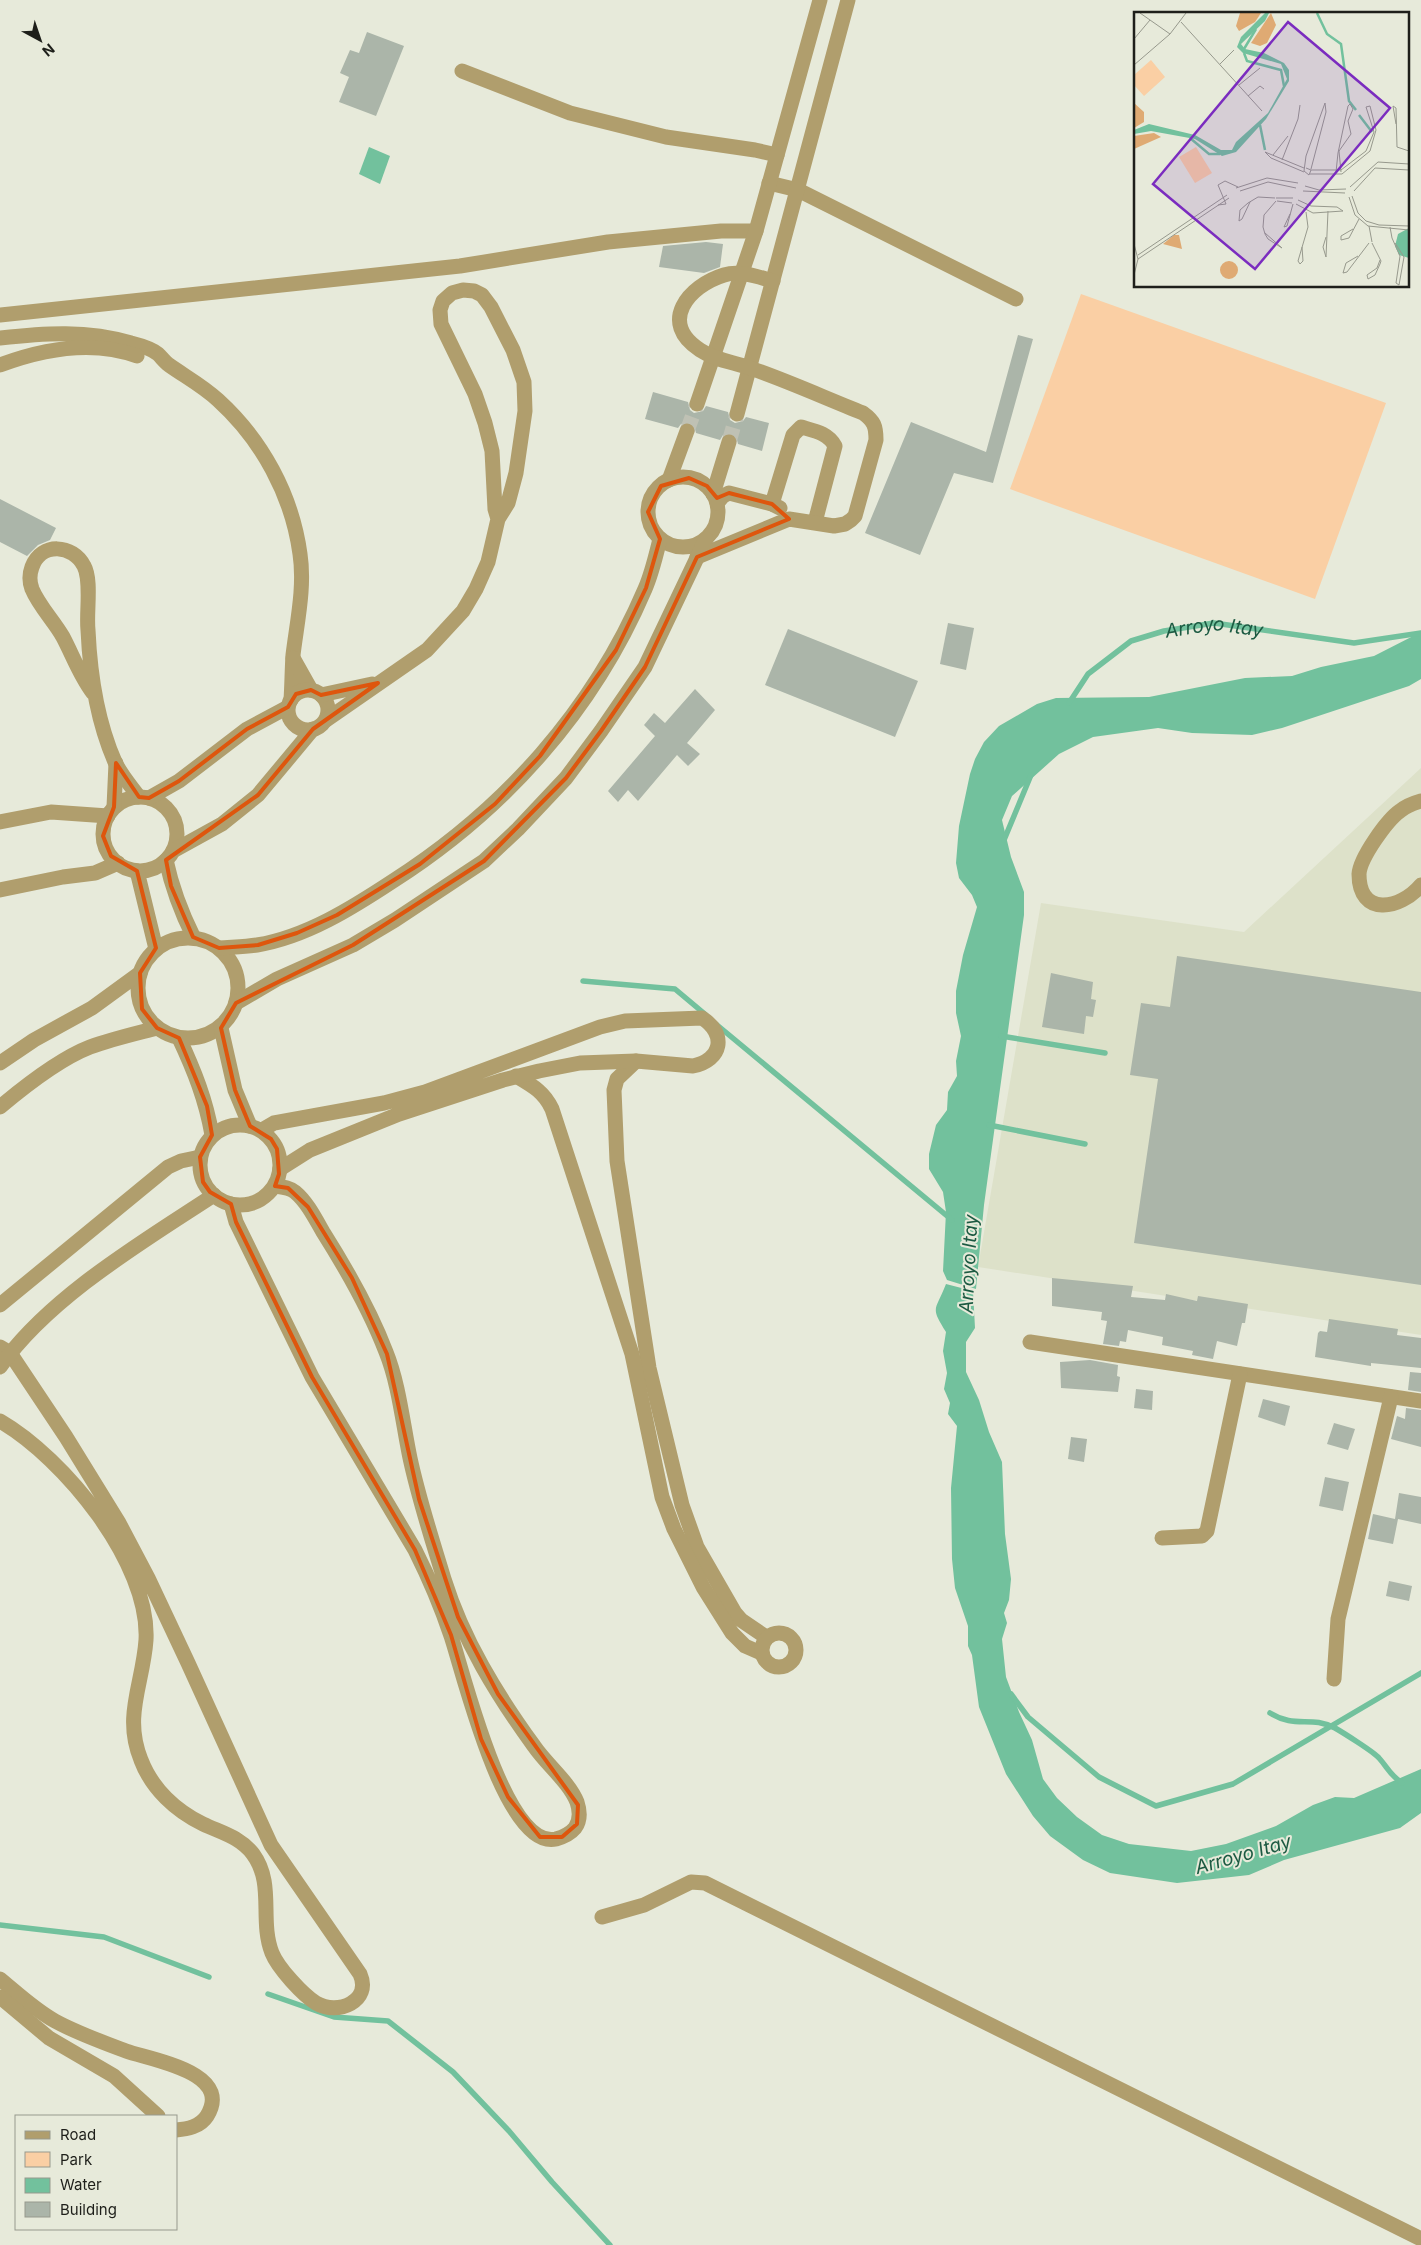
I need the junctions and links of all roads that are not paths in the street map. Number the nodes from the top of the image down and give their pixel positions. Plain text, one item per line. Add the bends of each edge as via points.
1 (820, 0) edge
2 (848, 0) edge
3 (462, 71) dead end
4 (777, 155) junction
5 (769, 183) junction
6 (798, 190) junction
7 (756, 231) junction
8 (742, 274) junction
9 (773, 281) junction
10 (1016, 299) dead end
11 (0, 315) edge
12 (0, 338) edge
13 (714, 357) junction
14 (168, 364) junction
15 (0, 365) edge
16 (750, 368) junction
17 (697, 404) tunnel mouth
18 (736, 414) tunnel mouth
19 (687, 431) tunnel mouth
20 (729, 442) tunnel mouth
21 (669, 480) junction
22 (715, 498) junction
23 (772, 504) junction
24 (498, 519) junction
25 (789, 519) junction
26 (815, 522) junction
27 (660, 538) junction
28 (706, 539) junction
29 (697, 557) junction
30 (293, 658) junction
31 (378, 683) junction
32 (93, 693) junction
33 (316, 693) junction
34 (290, 704) junction
35 (320, 724) junction
36 (116, 763) junction
37 (144, 797) junction
38 (1421, 801) edge
39 (111, 812) junction
40 (0, 822) edge
41 (170, 856) junction
42 (118, 863) junction
43 (137, 871) junction
44 (1421, 885) edge
45 (0, 890) edge
46 (194, 938) junction
47 (219, 948) junction
48 (156, 949) junction
49 (140, 973) junction
50 (236, 1003) junction
51 (157, 1028) junction
52 (221, 1028) junction
53 (179, 1038) junction
54 (636, 1061) junction
55 (0, 1063) edge
56 (516, 1076) junction
57 (0, 1107) edge
58 (256, 1128) junction
59 (212, 1135) junction
60 (200, 1157) junction
61 (280, 1170) junction
62 (275, 1186) junction
63 (214, 1195) junction
64 (232, 1204) junction
65 (0, 1305) edge
66 (1030, 1342) dead end
67 (5, 1350) edge
68 (0, 1366) edge
69 (1240, 1374) junction
70 (1391, 1396) junction
71 (1421, 1401) edge
72 (0, 1421) edge
73 (1162, 1538) dead end
74 (766, 1637) junction
75 (761, 1653) junction
76 (1334, 1680) dead end
77 (602, 1917) dead end
78 (0, 1979) edge
79 (0, 1997) edge
80 (157, 2115) edge
81 (178, 2130) edge
82 (1421, 2239) edge

1 - 4 street
2 - 6 street
3 - 4 street via 570,113 666,137
4 - 5 street
5 - 6 street
5 - 7 street
6 - 9 street
6 - 10 street
7 - 8 street
7 - 11 street via 721,231 608,242 460,266
8 - 9 street
8 - 13 street
8 - 13 street via 725,274 684,301 679,317 683,336
9 - 16 street
12 - 14 street via 48,332 102,336 157,353
13 - 16 street
13 - 17 street
14 - 15 street via 124,351 79,348 32,353
14 - 30 street via 192,379 246,430 271,466 290,508 300,555 300,601
16 - 18 street
16 - 26 street via 863,413 876,428 876,440 855,516 834,526
19 - 21 street
20 - 22 street
21 - 22 street via 689,478 706,486
21 - 27 street via 654,493 649,507 650,522
22 - 23 street via 729,493
22 - 28 street via 717,522
23 - 25 street
23 - 26 street via 797,430 801,427 822,433 831,438 834,446
24 - 24 street via 508,503 516,473 525,411 524,382 513,350 491,306 482,295 463,290 452,293 444,301 440,310 441,324 475,394 485,423 492,451
24 - 31 street via 488,562 462,611 427,650
25 - 26 street
25 - 29 street
27 - 28 street via 678,547 698,544
27 - 47 street via 646,588 616,650 540,756 495,804 420,864 337,915 297,933 258,945
28 - 29 street
29 - 50 street via 645,667 566,778 518,829 484,861 395,920
30 - 33 street
30 - 34 street
31 - 33 street
31 - 35 street
32 - 32 street via 86,568 78,556 68,550 53,548 41,553 32,566 29,580
32 - 36 street
33 - 34 street via 296,694
33 - 35 street via 328,704
34 - 35 street via 289,715 298,728
34 - 37 street via 247,729 179,781
35 - 41 street via 258,795 222,824
36 - 37 street
36 - 39 street
37 - 39 street via 122,801
37 - 41 street via 163,804 175,821 177,831
38 - 44 street via 1401,810 1390,820 1364,859 1359,873 1361,888 1369,900 1379,905 1403,902
39 - 40 street via 51,812
39 - 42 street via 104,826 105,846
41 - 43 street via 148,870
41 - 46 street via 171,886
42 - 43 street
42 - 45 street via 94,872
43 - 48 street
46 - 47 street
46 - 48 street via 173,940
47 - 50 street via 234,967 238,979
48 - 49 street via 144,962
49 - 51 street via 140,1003 148,1020
49 - 55 street via 92,1008
50 - 52 street
51 - 53 street
51 - 57 street via 88,1048 52,1068
52 - 53 street via 191,1039
52 - 58 street via 235,1090
53 - 59 street via 196,1072
54 - 56 street via 580,1062
54 - 58 street via 702,1064 715,1054 718,1033 711,1023 702,1018 625,1021 576,1034 425,1092
54 - 74 street via 617,1080 614,1090 616,1162 649,1368 682,1506 697,1547 735,1613
56 - 61 street via 399,1114 310,1150
56 - 75 street via 546,1096 552,1110 632,1354 662,1497 674,1529 703,1588 732,1633 745,1646
58 - 59 street via 237,1125
58 - 61 street via 271,1138 277,1149
59 - 60 street
60 - 63 street via 203,1182
60 - 65 street via 168,1167
61 - 62 street
62 - 64 street via 256,1202
62 - 64 street via 296,1193 308,1207 352,1278 387,1354 419,1499 458,1617 498,1694 578,1805 580,1816 577,1824 573,1831 562,1837 551,1840 540,1837 528,1827 497,1776 475,1721 448,1627 426,1572 312,1377 236,1222
63 - 64 street
63 - 67 street via 121,1256
66 - 69 street
67 - 68 street
67 - 72 street via 66,1437 119,1524 184,1655 271,1846 360,1974 362,1990 349,2005 337,2010 316,2003 296,1986 272,1954 265,1921 264,1874 252,1853 232,1836 203,1824 162,1794 141,1762 134,1740 132,1717 146,1640 145,1618 133,1575 117,1542 80,1493 26,1439
69 - 70 street
69 - 73 street via 1207,1531 1202,1536
70 - 71 street
70 - 76 street via 1338,1619
74 - 75 street
74 - 75 street via 779,1632 786,1634 796,1645 794,1659 783,1667 768,1665
77 - 82 street via 644,1905 691,1882 705,1882
78 - 81 street via 53,2020 107,2044 167,2062 201,2080 211,2093 212,2108 205,2119 190,2128
79 - 80 street via 49,2038 114,2076

